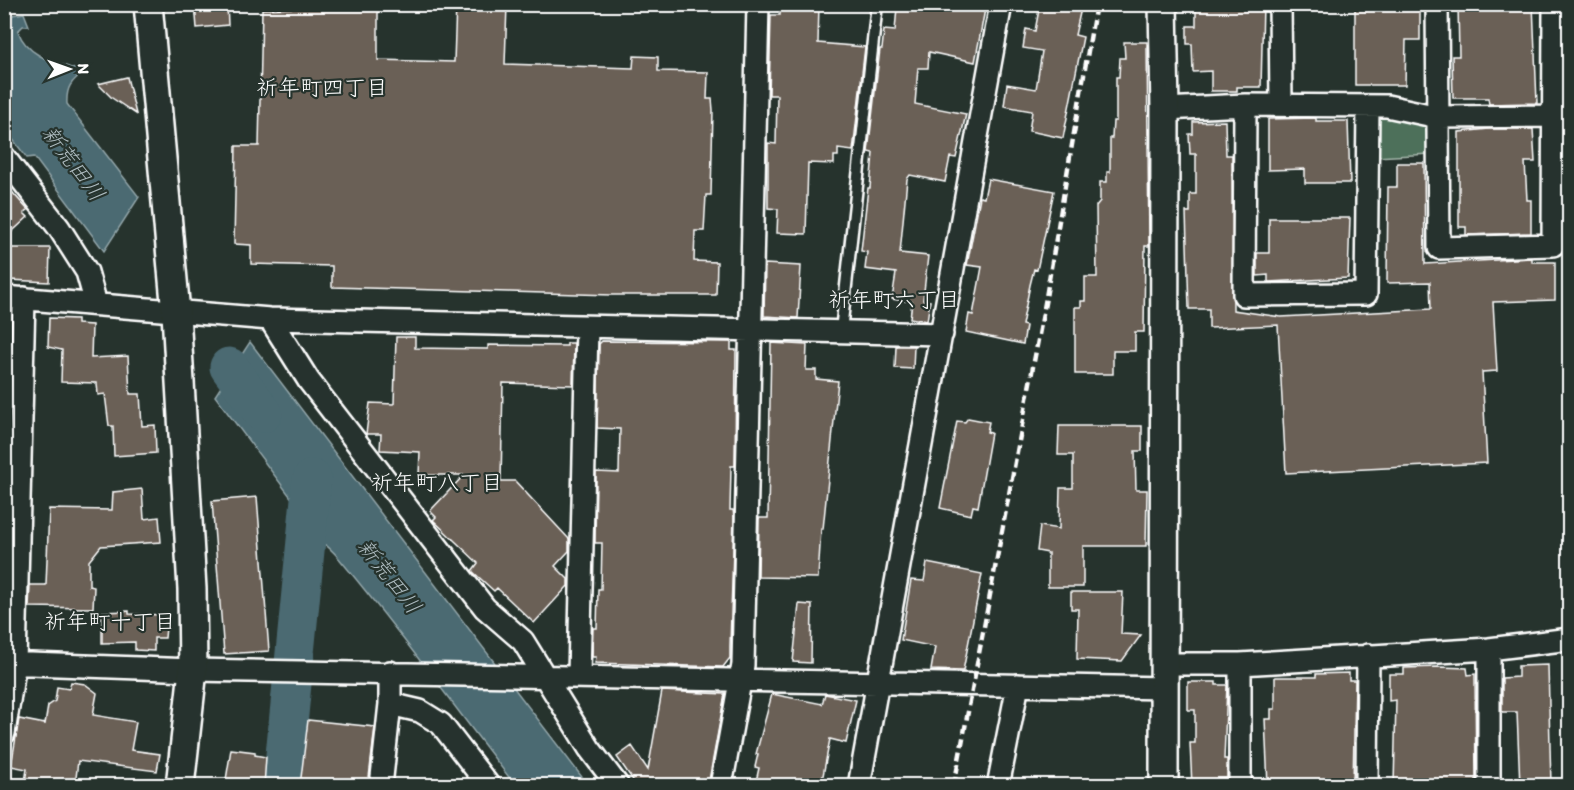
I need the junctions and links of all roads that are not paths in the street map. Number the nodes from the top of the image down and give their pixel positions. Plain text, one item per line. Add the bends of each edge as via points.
1 (148, 4) edge
2 (759, 4) edge
3 (877, 4) edge
4 (1001, 4) edge
5 (1163, 4) edge
6 (1280, 4) edge
7 (1437, 4) edge
8 (1554, 4) edge
9 (1245, 105) junction
10 (1281, 105) junction
11 (1368, 106) junction
12 (1165, 109) junction
13 (1554, 116) junction
14 (1438, 117) junction
15 (4, 157) edge
16 (14, 298) edge
17 (96, 304) junction
18 (176, 313) junction
19 (270, 319) junction
20 (587, 327) junction
21 (751, 329) junction
22 (842, 331) junction
23 (942, 334) junction
24 (1569, 639) edge
25 (1489, 649) junction
26 (1368, 655) junction
27 (10, 663) edge
28 (1240, 664) junction
29 (193, 670) junction
30 (393, 672) junction
31 (545, 676) junction
32 (579, 676) junction
33 (1165, 676) junction
34 (742, 679) junction
35 (879, 681) junction
36 (1018, 685) junction
37 (390, 704) junction
38 (4, 733) edge
39 (180, 786) edge
40 (381, 786) edge
41 (489, 786) edge
42 (618, 786) edge
43 (721, 786) edge
44 (859, 786) edge
45 (998, 786) edge
46 (1164, 786) edge
47 (1240, 786) edge
48 (1367, 786) edge
49 (1489, 786) edge

1 - 18 street
2 - 21 street
3 - 22 lane
4 - 23 street
5 - 12 street
6 - 10 street
7 - 14 street
8 - 13 street
9 - 10 street
9 - 11 street via 1244,295 1366,294
9 - 12 street
10 - 11 street
11 - 14 street
12 - 33 street
13 - 14 street
13 - 14 street via 1553,245 1439,248
15 - 17 street via 59,228 87,272
16 - 17 street
16 - 27 street
17 - 18 street
18 - 19 street
18 - 29 street
19 - 20 street
19 - 31 street via 309,381 485,608 523,641
20 - 21 street
20 - 32 street
21 - 22 street
21 - 34 street
22 - 23 street
23 - 35 street
24 - 25 street
25 - 26 street
25 - 49 street
26 - 28 street
26 - 48 street
27 - 29 street
27 - 38 street
28 - 33 street
28 - 47 street
29 - 30 street
29 - 39 street
30 - 31 street
30 - 37 street
31 - 32 street
31 - 42 street via 589,748
32 - 34 street
33 - 36 street
33 - 46 street
34 - 35 street
34 - 43 street
35 - 36 street
35 - 44 street
36 - 45 street
37 - 40 street
37 - 41 street via 420,711 441,724

